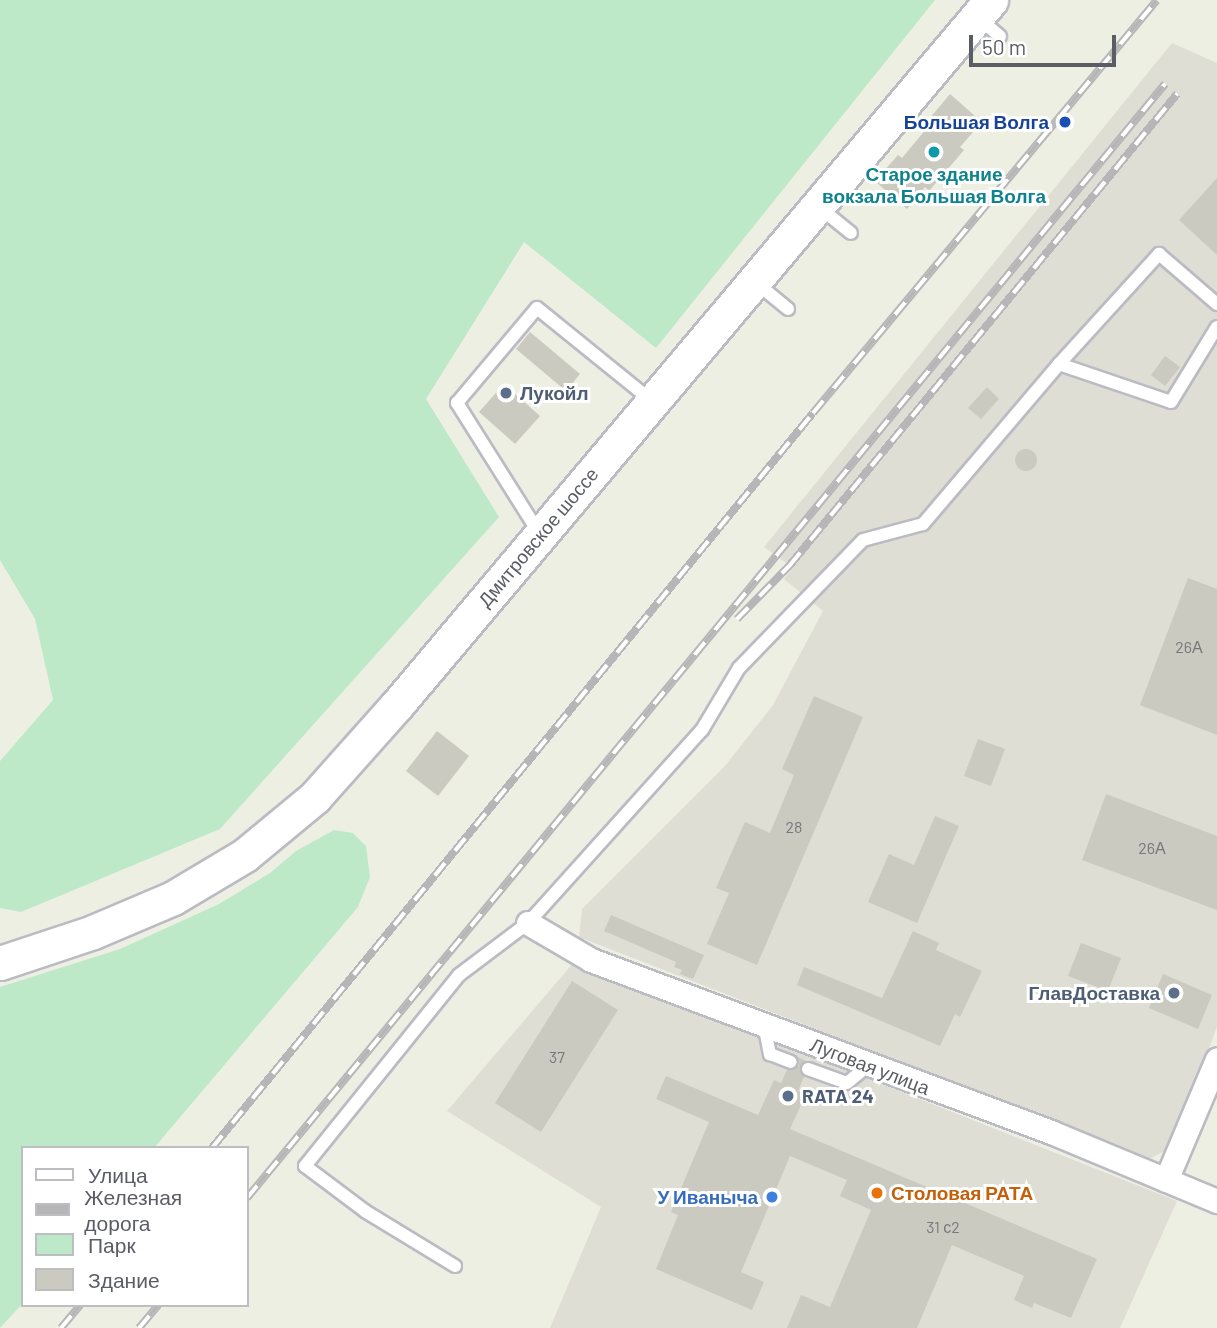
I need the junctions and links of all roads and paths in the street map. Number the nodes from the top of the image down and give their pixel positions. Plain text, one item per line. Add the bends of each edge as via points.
1 (989, 18) edge
2 (818, 205) junction
3 (851, 233) dead end
4 (754, 281) junction
5 (1217, 304) edge
6 (788, 309) dead end
7 (1217, 327) edge
8 (1059, 364) junction
9 (652, 401) junction
10 (541, 536) junction
11 (528, 923) junction
12 (0, 963) edge
13 (764, 1024) junction
14 (1217, 1059) edge
15 (791, 1062) dead end
16 (867, 1066) junction
17 (808, 1069) dead end
18 (1166, 1180) junction
19 (1217, 1201) edge
20 (455, 1266) dead end

1 - 2 main road, Дмитровское шоссе
2 - 3 lane
2 - 4 main road, Дмитровское шоссе
4 - 6 lane
4 - 9 main road, Дмитровское шоссе
5 - 8 lane via 1159,254
7 - 8 lane via 1171,402
8 - 11 lane via 923,524 863,540 739,668 702,730
9 - 10 main road, Дмитровское шоссе
9 - 10 lane via 537,308 457,402
10 - 12 main road, Дмитровское шоссе via 353,757 280,829 173,898 93,932
11 - 13 street, Луговая улица via 591,960
11 - 20 lane via 459,975 305,1166 365,1211
13 - 15 lane via 770,1054
13 - 16 street, Луговая улица
14 - 18 street
16 - 17 lane via 847,1083
16 - 18 street, Луговая улица via 1051,1132
18 - 19 street, Луговая улица

